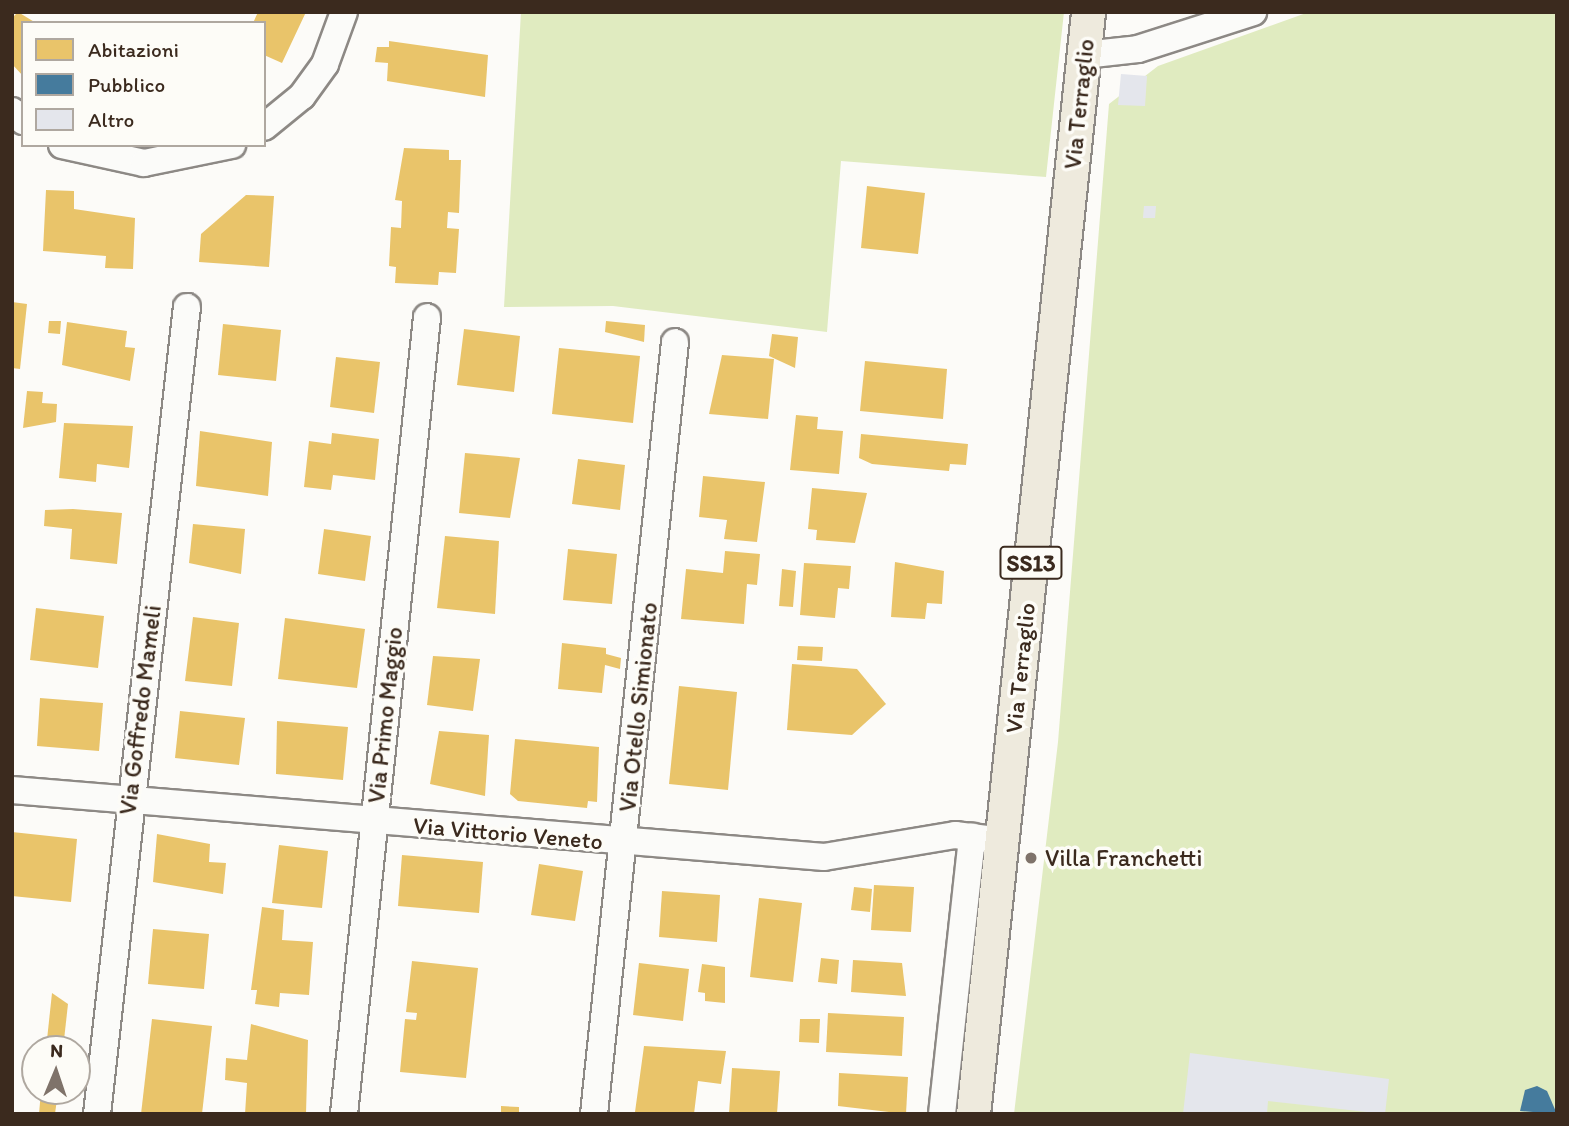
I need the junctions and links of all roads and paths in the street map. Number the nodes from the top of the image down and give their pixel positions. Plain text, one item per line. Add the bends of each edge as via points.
1 (344, 12) edge
2 (1088, 12) edge
3 (1253, 12) edge
4 (1084, 55) junction
5 (266, 125) edge
6 (71, 147) edge
7 (222, 147) edge
8 (187, 307) dead end
9 (427, 317) dead end
10 (675, 342) dead end
11 (12, 790) edge
12 (130, 796) junction
13 (373, 821) junction
14 (987, 839) junction
15 (624, 842) junction
16 (97, 1114) edge
17 (344, 1114) edge
18 (594, 1114) edge
19 (942, 1114) edge
20 (973, 1114) edge

1 - 5 street via 325,64 302,96
2 - 4 main road, Via Terraglio / SS13
3 - 4 street via 1138,49
4 - 14 main road, Via Terraglio / SS13
6 - 7 street via 144,163
8 - 12 street, Via Goffredo Mameli
9 - 13 street, Via Primo Maggio
10 - 15 street, Via Otello Simionato
11 - 12 street, Via Vittorio Veneto
12 - 13 street, Via Vittorio Veneto
12 - 16 street, Via Goffredo Mameli
13 - 15 street, Via Vittorio Veneto
13 - 17 street, Via Primo Maggio
14 - 15 street, Via Vittorio Veneto via 935,838 843,857
14 - 19 street
14 - 20 main road, Via Terraglio / SS13
15 - 18 street, Via Otello Simionato

